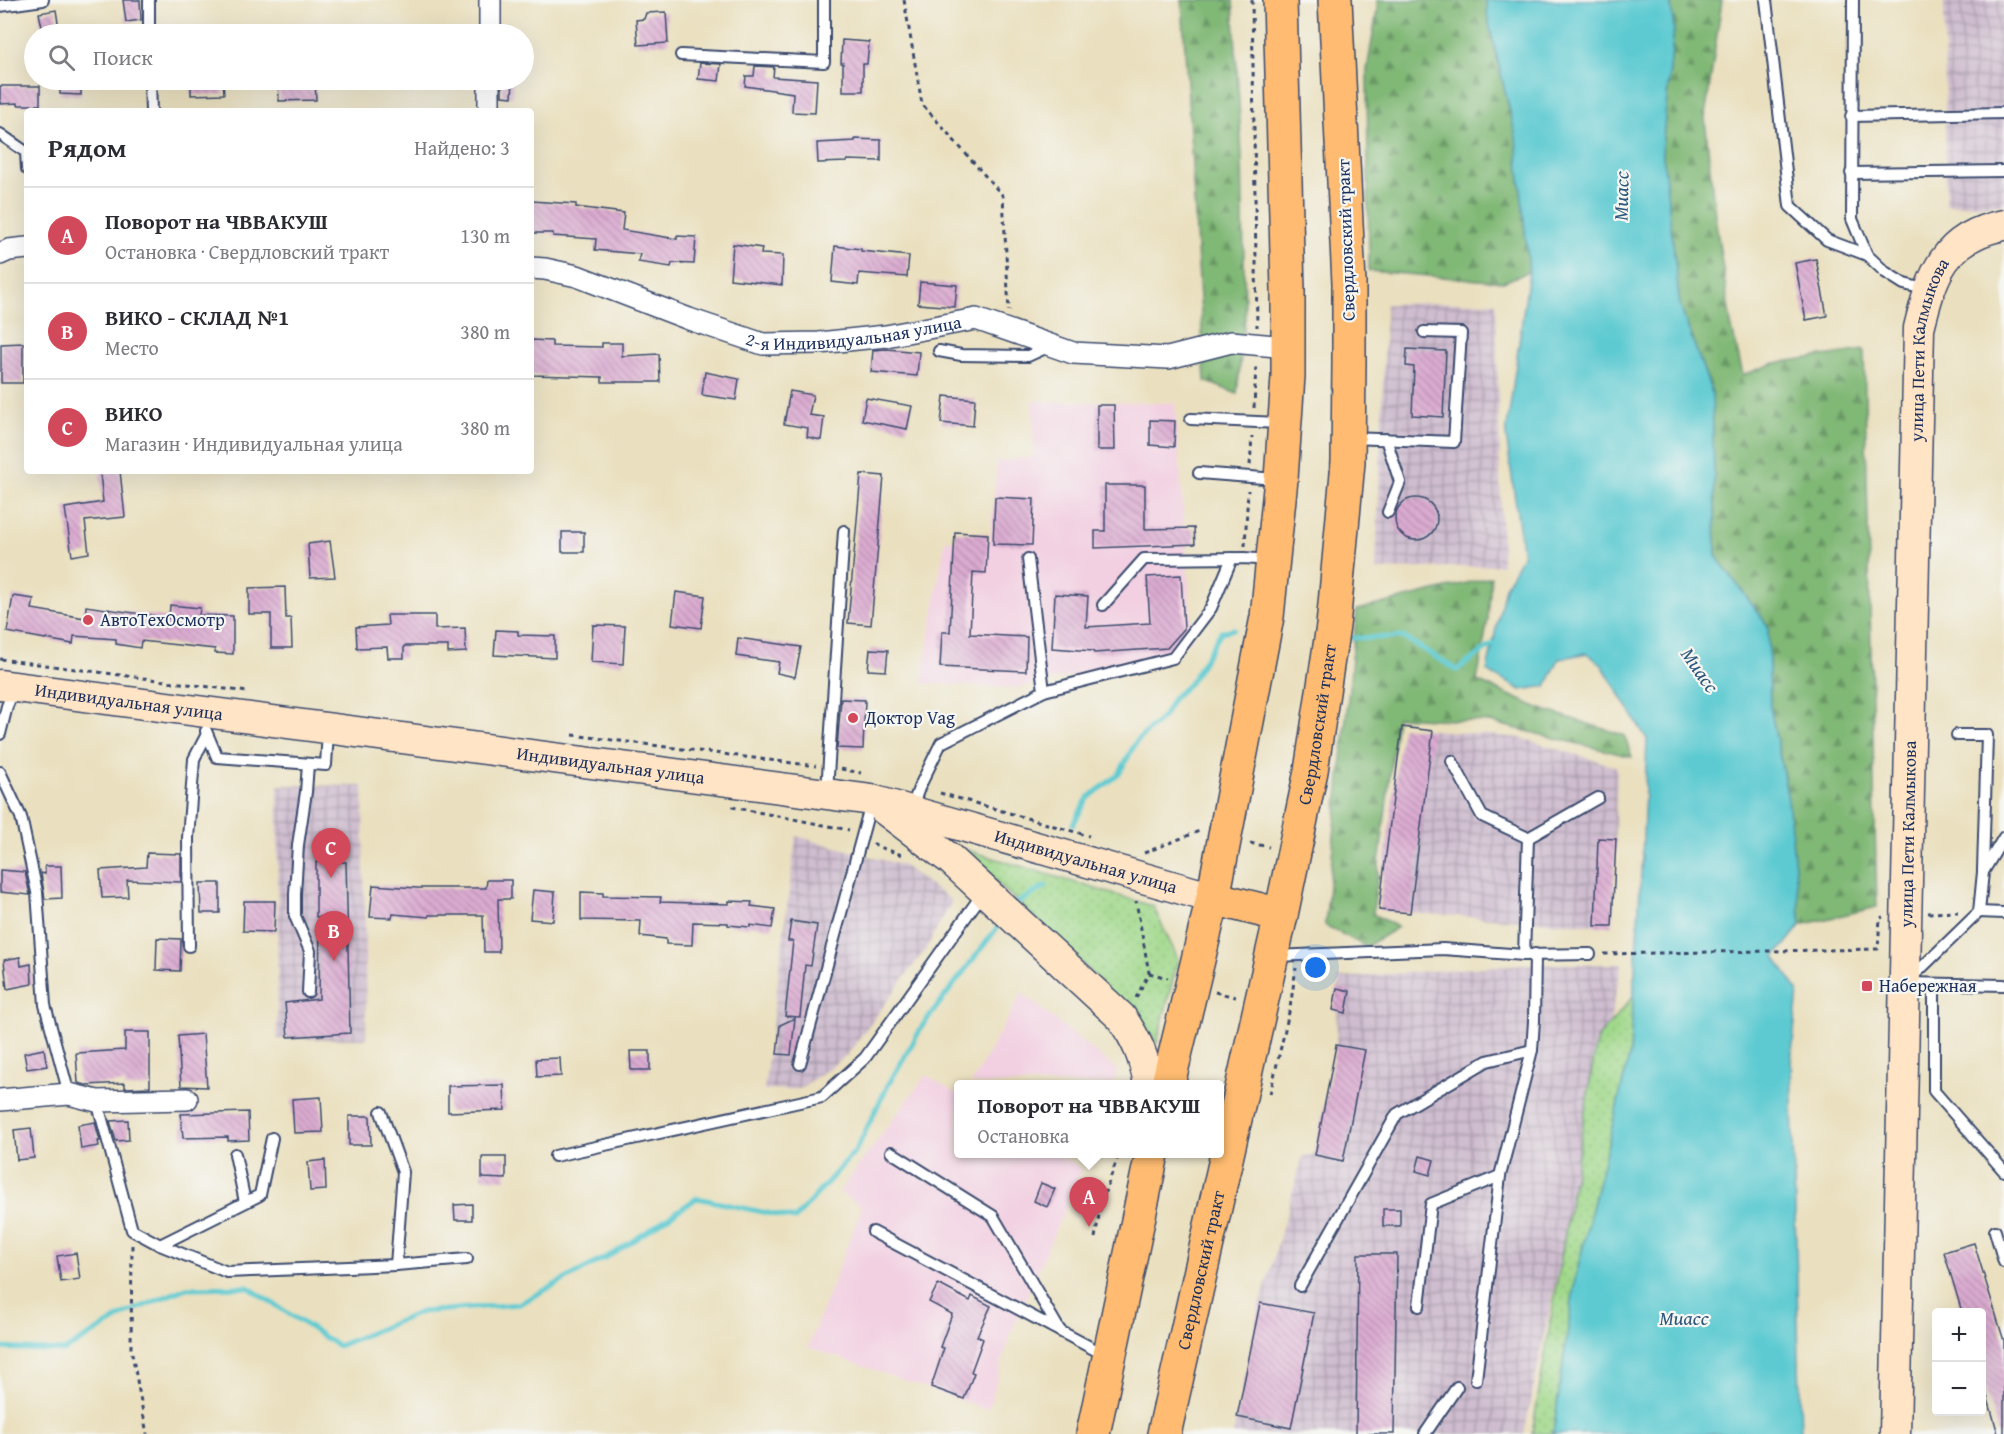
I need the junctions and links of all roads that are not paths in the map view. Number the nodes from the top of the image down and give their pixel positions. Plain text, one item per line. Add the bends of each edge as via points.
1 (43, 0) edge
2 (148, 0) edge
3 (490, 0) edge
4 (824, 0) edge
5 (1280, 0) edge
6 (1335, 0) edge
7 (1766, 0) edge
8 (1853, 0) edge
9 (0, 6) edge
10 (149, 24) edge
11 (490, 24) edge
12 (681, 55) dead end
13 (150, 90) edge
14 (489, 90) edge
15 (151, 108) edge
16 (489, 108) edge
17 (2004, 113) edge
18 (1851, 116) junction
19 (0, 134) edge
20 (24, 151) edge
21 (2004, 171) edge
22 (1851, 173) junction
23 (2004, 225) edge
24 (24, 248) edge
25 (0, 254) edge
26 (1867, 255) junction
27 (534, 268) edge
28 (1928, 290) junction
29 (1424, 332) dead end
30 (1052, 345) junction
31 (1272, 347) junction
32 (939, 351) dead end
33 (1191, 419) dead end
34 (1285, 423) junction
35 (1348, 437) junction
36 (1386, 439) junction
37 (1199, 472) dead end
38 (1265, 478) junction
39 (1388, 512) dead end
40 (844, 531) dead end
41 (1232, 558) junction
42 (1028, 559) dead end
43 (1258, 559) junction
44 (1103, 605) dead end
45 (8, 686) edge
46 (1044, 691) junction
47 (207, 723) junction
48 (329, 727) junction
49 (0, 734) edge
50 (1958, 735) dead end
51 (1452, 760) dead end
52 (308, 764) junction
53 (0, 772) edge
54 (3, 786) edge
55 (826, 794) junction
56 (1598, 798) dead end
57 (872, 800) junction
58 (911, 811) junction
59 (2004, 837) edge
60 (1528, 838) junction
61 (1983, 872) junction
62 (985, 891) junction
63 (1213, 898) junction
64 (1979, 912) junction
65 (2004, 913) edge
66 (1281, 915) junction
67 (189, 946) dead end
68 (1524, 954) junction
69 (1535, 954) junction
70 (1590, 954) dead end
71 (1272, 956) junction
72 (1920, 984) junction
73 (2004, 985) edge
74 (308, 992) dead end
75 (1532, 1050) junction
76 (800, 1064) dead end
77 (1148, 1080) edge
78 (1169, 1080) edge
79 (69, 1094) junction
80 (187, 1099) dead end
81 (0, 1100) edge
82 (98, 1101) junction
83 (381, 1112) dead end
84 (272, 1138) dead end
85 (891, 1152) dead end
86 (235, 1154) dead end
87 (555, 1156) dead end
88 (1151, 1158) edge
89 (2004, 1171) edge
90 (1500, 1176) junction
91 (245, 1202) junction
92 (1995, 1231) dead end
93 (873, 1232) dead end
94 (160, 1245) junction
95 (467, 1259) dead end
96 (2004, 1262) edge
97 (396, 1265) junction
98 (1300, 1286) dead end
99 (1419, 1306) dead end
100 (1060, 1332) junction
101 (1108, 1357) junction
102 (1476, 1380) dead end
103 (1457, 1387) dead end
104 (1093, 1434) edge
105 (1164, 1434) edge
106 (1425, 1434) edge
107 (1894, 1434) edge

1 - 9 lane
2 - 10 lane
3 - 11 street
4 - 12 lane via 824,62
5 - 31 main road via 1288,290
6 - 35 main road, Свердловский тракт via 1349,283
7 - 26 lane via 1790,206 1827,240
8 - 18 lane
13 - 15 lane
14 - 16 street
17 - 18 lane
18 - 22 lane
19 - 20 lane
21 - 22 lane
22 - 26 lane via 1852,219
23 - 28 main road, улица Пети Калмыкова via 1978,231 1957,245
24 - 25 street
26 - 28 lane via 1904,284
27 - 30 street, 2-я Индивидуальная улица via 577,276 764,344 886,336 976,319
28 - 72 main road, улица Пети Калмыкова via 1919,328
29 - 36 lane via 1461,333 1454,442
30 - 31 street, 2-я Индивидуальная улица via 1073,353 1168,358 1231,342
30 - 32 lane via 1028,356
31 - 34 main road via 1288,376
33 - 34 lane
34 - 38 main road
35 - 36 lane
35 - 66 main road, Свердловский тракт via 1333,626 1311,771
36 - 39 lane via 1400,482
37 - 38 lane
38 - 43 main road
40 - 55 lane
41 - 43 lane
41 - 44 lane via 1144,559
41 - 46 lane via 1211,608 1173,658
42 - 46 lane
43 - 63 main road via 1267,617
45 - 47 main road, Индивидуальная улица
45 - 49 lane
46 - 58 lane via 941,743
47 - 48 main road, Индивидуальная улица
47 - 52 lane via 217,758
47 - 67 lane via 194,759 188,838
48 - 52 lane via 326,765
48 - 55 main road, Индивидуальная улица
50 - 61 lane via 1987,735
51 - 60 lane via 1482,816
52 - 74 lane via 295,894 295,916 310,951
53 - 54 lane
54 - 79 lane via 21,818 37,892 45,1005
55 - 57 main road, Индивидуальная улица
56 - 60 lane
57 - 58 main road, Индивидуальная улица
57 - 62 main road
57 - 76 lane
58 - 63 main road, Индивидуальная улица
59 - 61 lane
60 - 68 lane
61 - 64 lane
62 - 77 main road via 1121,1017 1134,1036
62 - 87 lane via 865,1058 822,1097
63 - 66 main road
63 - 78 main road
64 - 65 lane
64 - 72 lane
66 - 71 main road, Свердловский тракт
68 - 69 lane
68 - 71 lane via 1443,949
69 - 70 lane
69 - 75 lane
71 - 105 main road, Свердловский тракт
72 - 73 lane
72 - 89 lane via 1934,1091
72 - 107 main road, улица Пети Калмыкова
75 - 90 lane
75 - 98 lane via 1487,1061 1397,1114
79 - 81 street
79 - 82 street
80 - 82 street
82 - 94 lane via 132,1230
83 - 97 lane via 403,1172
84 - 91 lane via 260,1195
85 - 100 lane via 993,1216
86 - 91 lane
88 - 101 main road
90 - 99 lane via 1431,1204
90 - 102 lane
91 - 94 lane
92 - 96 lane
93 - 100 lane
94 - 97 lane via 227,1272
95 - 97 lane
100 - 101 lane
101 - 104 main road
103 - 106 lane

